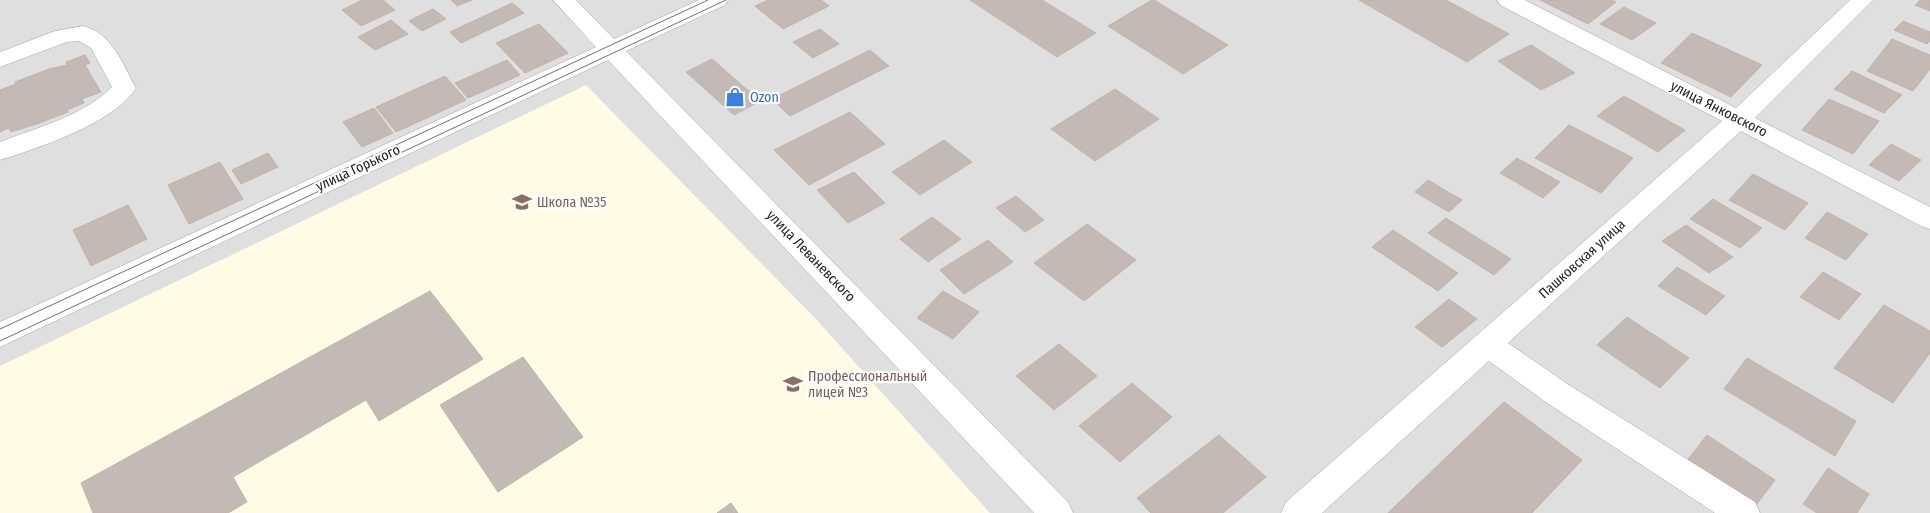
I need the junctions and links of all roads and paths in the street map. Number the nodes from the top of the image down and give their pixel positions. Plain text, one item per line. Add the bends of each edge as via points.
1 (564, 0) edge
2 (717, 0) edge
3 (1508, 0) edge
4 (1862, 0) edge
5 (613, 49) junction
6 (0, 60) edge
7 (1740, 120) junction
8 (0, 151) edge
9 (1930, 219) edge
10 (0, 335) edge
11 (1487, 344) junction
12 (1056, 513) edge
13 (1298, 513) edge
14 (1743, 513) edge

1 - 5 street, улица Леваневского
2 - 5 street, улица Горького
3 - 7 street, улица Янковского
4 - 7 street, Пашковская улица
5 - 10 street, улица Горького
5 - 12 street, улица Леваневского
6 - 8 street via 63,36 83,33 100,44 124,88 118,96 72,123
7 - 9 street, улица Янковского
7 - 11 street, Пашковская улица
11 - 13 street, Пашковская улица
11 - 14 street via 1558,394

